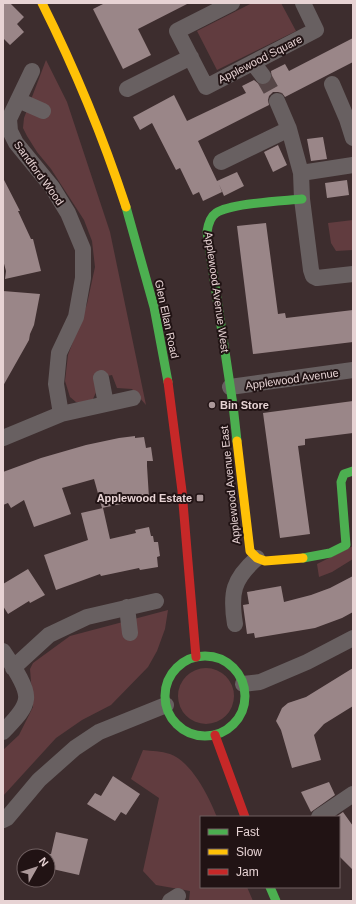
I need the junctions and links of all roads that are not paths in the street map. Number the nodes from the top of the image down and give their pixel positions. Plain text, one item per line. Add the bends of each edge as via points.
1 (42, 3) edge
2 (303, 3) edge
3 (227, 4) edge
4 (191, 57) junction
5 (253, 63) junction
6 (32, 72) dead end
7 (263, 76) tunnel mouth
8 (332, 84) dead end
9 (127, 89) dead end
10 (18, 100) junction
11 (277, 101) tunnel mouth
12 (43, 111) dead end
13 (289, 130) junction
14 (353, 138) edge
15 (221, 162) dead end
16 (353, 165) edge
17 (301, 173) junction
18 (302, 199) junction
19 (353, 274) edge
20 (353, 370) edge
21 (101, 378) dead end
22 (230, 387) junction
23 (133, 398) dead end
24 (106, 404) junction
25 (61, 414) junction
26 (3, 438) edge
27 (353, 471) edge
28 (257, 558) junction
29 (156, 601) dead end
30 (127, 607) junction
31 (235, 624) dead end
32 (130, 633) dead end
33 (353, 638) edge
34 (3, 651) edge
35 (196, 657) junction
36 (13, 668) junction
37 (243, 684) junction
38 (166, 705) junction
39 (3, 732) edge
40 (215, 735) junction
41 (353, 794) edge
42 (245, 816) edge
43 (320, 816) edge
44 (3, 820) edge
45 (270, 888) edge
46 (276, 901) edge

1 - 35 street, Glen Ellan Road via 77,75 106,148 132,224 158,325 178,452
2 - 5 street, Applewood Square via 316,30
3 - 4 street, Applewood Square via 178,31
4 - 5 street, Applewood Square via 206,87
4 - 9 street
5 - 7 street
6 - 10 street, Sandford Wood
8 - 14 street
10 - 12 street
10 - 25 street, Sandford Wood via 9,119 10,131 16,143 52,187 68,214 83,249 83,278 76,317 59,354 56,384
11 - 13 street
13 - 15 street
13 - 17 street
16 - 17 street
17 - 18 street
18 - 19 street via 313,276 317,278
18 - 22 street, Applewood Avenue West via 229,207 216,213 209,222 207,232
20 - 22 street, Applewood Avenue
21 - 24 street
22 - 28 street, Applewood Avenue East via 250,551
23 - 24 street
24 - 25 street
25 - 26 street
27 - 28 street via 344,474 341,482 346,545 329,554 265,561
28 - 31 street via 245,568 235,584
29 - 30 street
30 - 32 street
30 - 36 street via 87,617 49,635
33 - 37 street via 307,662 260,682
34 - 36 street
35 - 37 street via 207,656 229,664
35 - 38 street via 184,662 168,681
36 - 39 street via 22,681 27,698 19,716
37 - 40 street via 243,710 237,721 227,730
38 - 40 street via 179,727 190,734
38 - 44 street via 99,732 75,748 39,780
40 - 42 street
41 - 43 street
45 - 46 street

